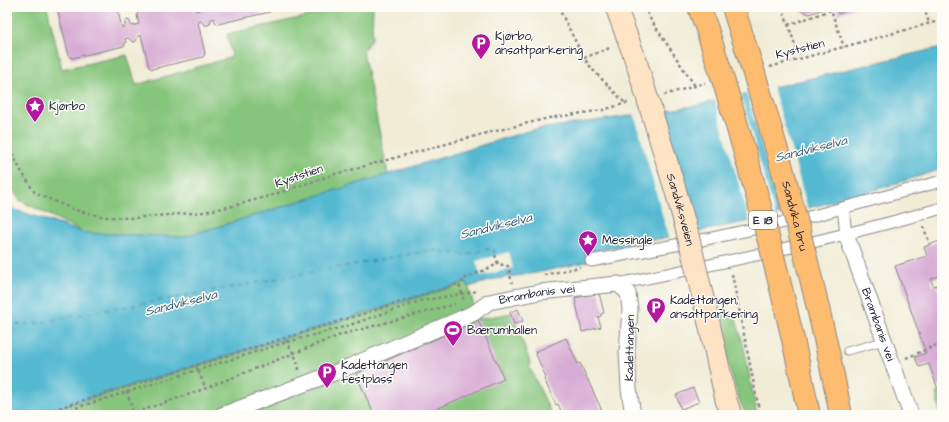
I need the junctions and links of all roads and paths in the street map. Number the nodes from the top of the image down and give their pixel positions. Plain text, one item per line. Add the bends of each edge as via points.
1 (558, 7) edge
2 (616, 7) edge
3 (645, 7) edge
4 (699, 7) edge
5 (782, 7) edge
6 (924, 7) edge
7 (735, 13) edge
8 (942, 20) edge
9 (929, 23) junction
10 (788, 25) junction
11 (613, 46) dead end
12 (844, 48) junction
13 (584, 58) junction
14 (800, 59) junction
15 (770, 67) dead end
16 (710, 82) dead end
17 (695, 86) junction
18 (663, 96) dead end
19 (7, 143) edge
20 (942, 181) edge
21 (843, 208) junction
22 (942, 208) edge
23 (919, 214) junction
24 (846, 234) junction
25 (930, 244) dead end
26 (495, 255) dead end
27 (591, 261) joint
28 (730, 261) junction
29 (498, 264) junction
30 (539, 276) dead end
31 (512, 280) dead end
32 (463, 283) dead end
33 (618, 284) junction
34 (486, 296) junction
35 (464, 301) junction
36 (286, 340) junction
37 (884, 341) junction
38 (942, 343) edge
39 (847, 351) dead end
40 (292, 353) junction
41 (892, 363) junction
42 (196, 366) junction
43 (198, 370) junction
44 (300, 386) junction
45 (126, 388) junction
46 (206, 388) junction
47 (127, 392) junction
48 (133, 412) junction
49 (36, 415) edge
50 (53, 415) edge
51 (118, 415) edge
52 (222, 415) edge
53 (633, 415) edge
54 (731, 415) edge
55 (760, 415) edge
56 (808, 415) edge
57 (841, 415) edge
58 (910, 415) edge

1 - 13 path
2 - 54 main road, Sandviksveien, bridge via 636,61 680,206
3 - 17 path
4 - 56 highway, E 18, bridge via 748,164 786,311
5 - 10 path
6 - 9 path
7 - 57 highway, Sandvika bru / E 18, bridge via 779,153 799,227
8 - 9 path, Kyststien
9 - 12 path, Kyststien
10 - 12 path via 831,10
10 - 14 path
11 - 13 path
12 - 14 path, Kyststien
13 - 19 path, Kyststien via 625,103 603,110 549,118 483,134 332,175 269,196 203,212 134,218 105,217 75,210 35,193
14 - 15 path, Kyststien
16 - 17 path
17 - 18 path
20 - 21 street
21 - 24 street
21 - 27 street via 751,230
22 - 23 street, Brambanis vei
23 - 24 street, Brambanis vei
23 - 25 path
24 - 28 street, Brambanis vei
24 - 37 street, Brambanis vei
26 - 29 path
27 - 30 path via 587,265
28 - 33 street, Brambanis vei
28 - 55 path
29 - 31 path via 508,266
29 - 32 path via 462,280
33 - 34 street, Brambanis vei
33 - 53 street, Kadettangen via 628,293 630,309 627,352
34 - 35 path
34 - 36 path via 420,301 347,326
34 - 44 street, Brambanis vei via 474,313
35 - 36 path via 459,284
35 - 40 path via 340,335
36 - 40 path
36 - 42 path
36 - 43 path
37 - 39 lane
37 - 41 street, Brambanis vei
38 - 41 path
40 - 44 path via 298,362 300,374 294,377
40 - 46 path
41 - 58 street, Brambanis vei
42 - 43 path
42 - 45 path
43 - 46 path
43 - 47 path
44 - 52 street, Brambanis vei
45 - 47 path
45 - 49 path
46 - 48 path
47 - 48 path
47 - 50 path
48 - 51 path

